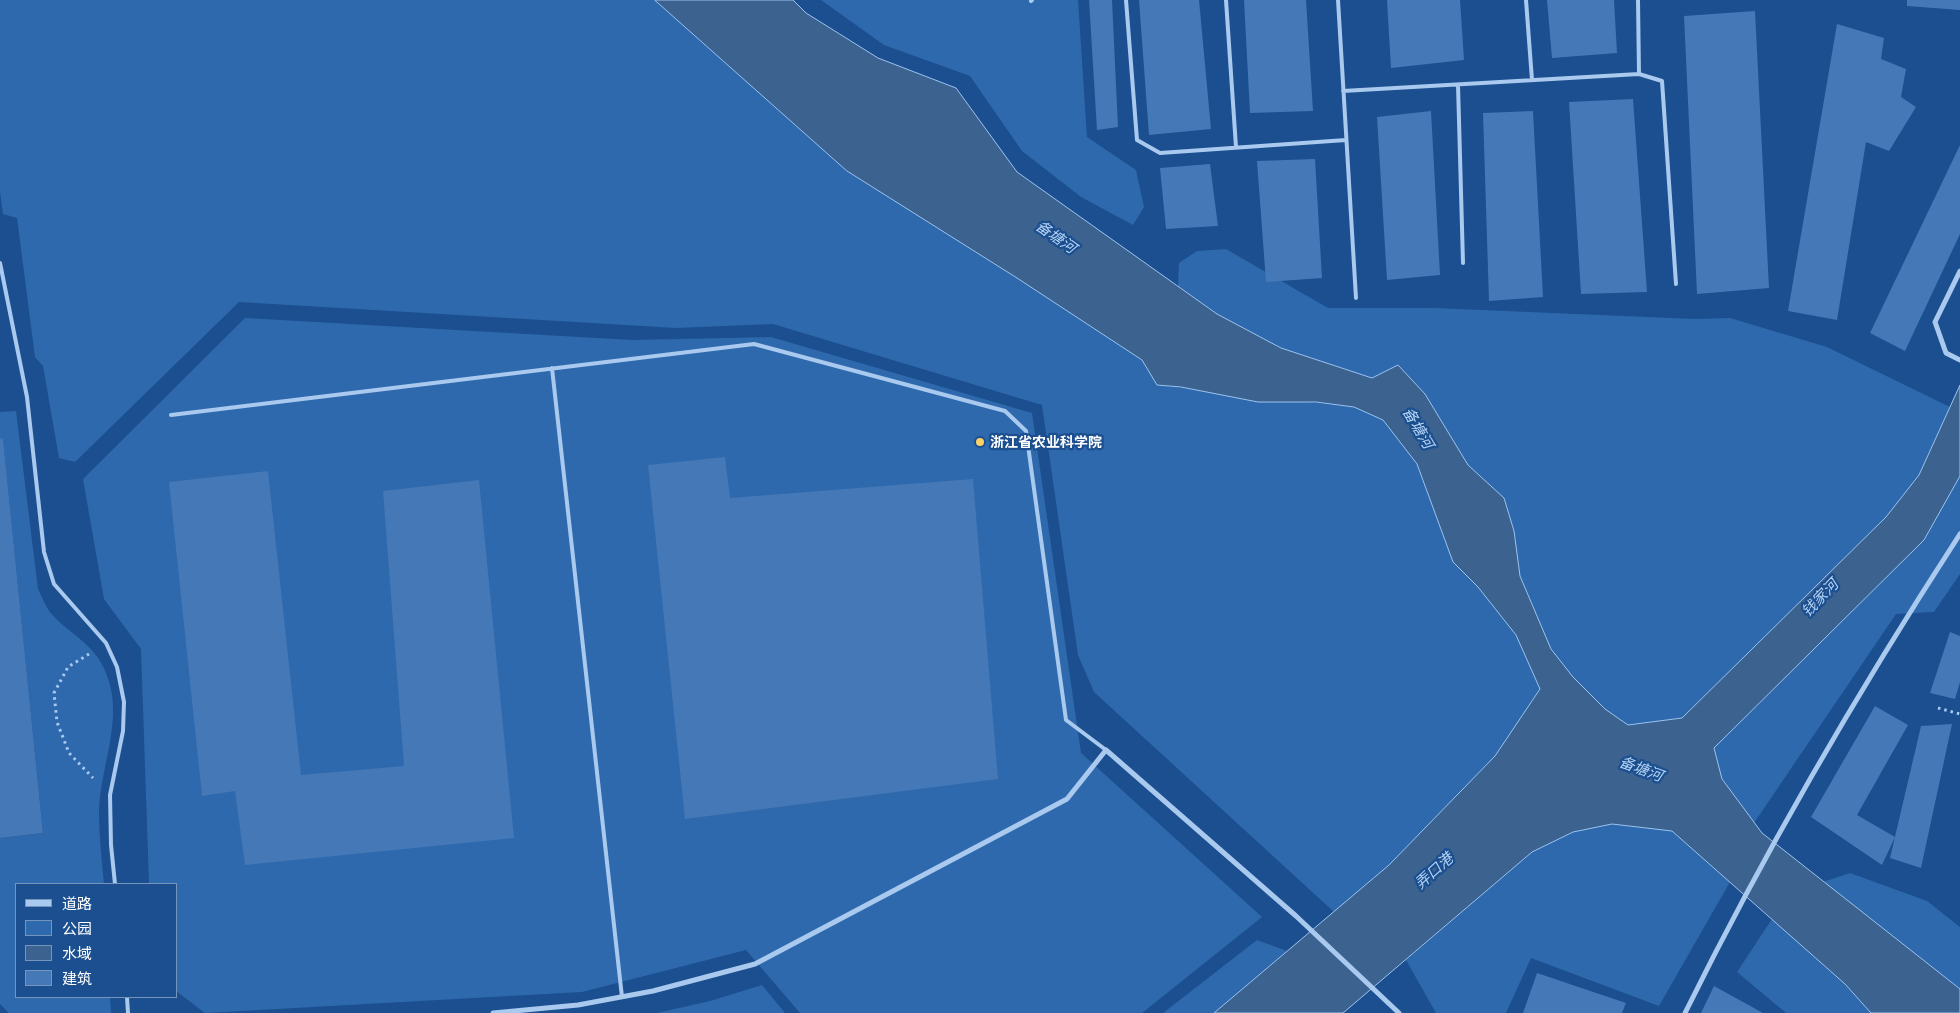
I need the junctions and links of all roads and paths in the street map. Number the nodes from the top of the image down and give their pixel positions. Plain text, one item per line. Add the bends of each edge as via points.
1 (1126, 0) edge
2 (1226, 0) edge
3 (1338, 0) edge
4 (1526, 0) edge
5 (1638, 0) edge
6 (1638, 74) junction
7 (1532, 80) junction
8 (1458, 85) junction
9 (1344, 91) junction
10 (1346, 140) junction
11 (1236, 148) junction
12 (0, 263) edge
13 (1462, 263) dead end
14 (1960, 271) edge
15 (1676, 284) dead end
16 (1356, 298) dead end
17 (1960, 360) edge
18 (552, 368) junction
19 (171, 415) dead end
20 (1960, 534) edge
21 (106, 643) junction
22 (1938, 708) dead end
23 (1960, 714) edge
24 (1106, 750) junction
25 (110, 795) junction
26 (115, 883) edge
27 (622, 997) junction
28 (127, 998) edge
29 (128, 1013) edge
30 (493, 1013) edge
31 (1399, 1013) edge
32 (1685, 1013) edge

1 - 11 lane via 1137,140 1160,153
2 - 11 lane
3 - 9 lane
4 - 7 lane
5 - 6 lane
6 - 7 lane
6 - 15 lane via 1662,81
7 - 8 lane
8 - 9 lane
8 - 13 lane
9 - 10 lane
10 - 11 lane
10 - 16 lane
12 - 21 lane via 27,397 44,552 54,584
14 - 17 street via 1935,322 1946,353
18 - 19 lane
18 - 24 lane via 754,344 1004,411 1026,431 1066,720
18 - 27 lane
20 - 32 street via 1898,629 1729,924
21 - 25 lane via 117,667 124,702 123,731
21 - 25 path via 68,667 54,693 57,722 69,753
22 - 23 path
24 - 27 street via 1067,799 756,964
24 - 31 street via 1296,916
25 - 26 lane
27 - 30 street via 578,1005
28 - 29 lane

